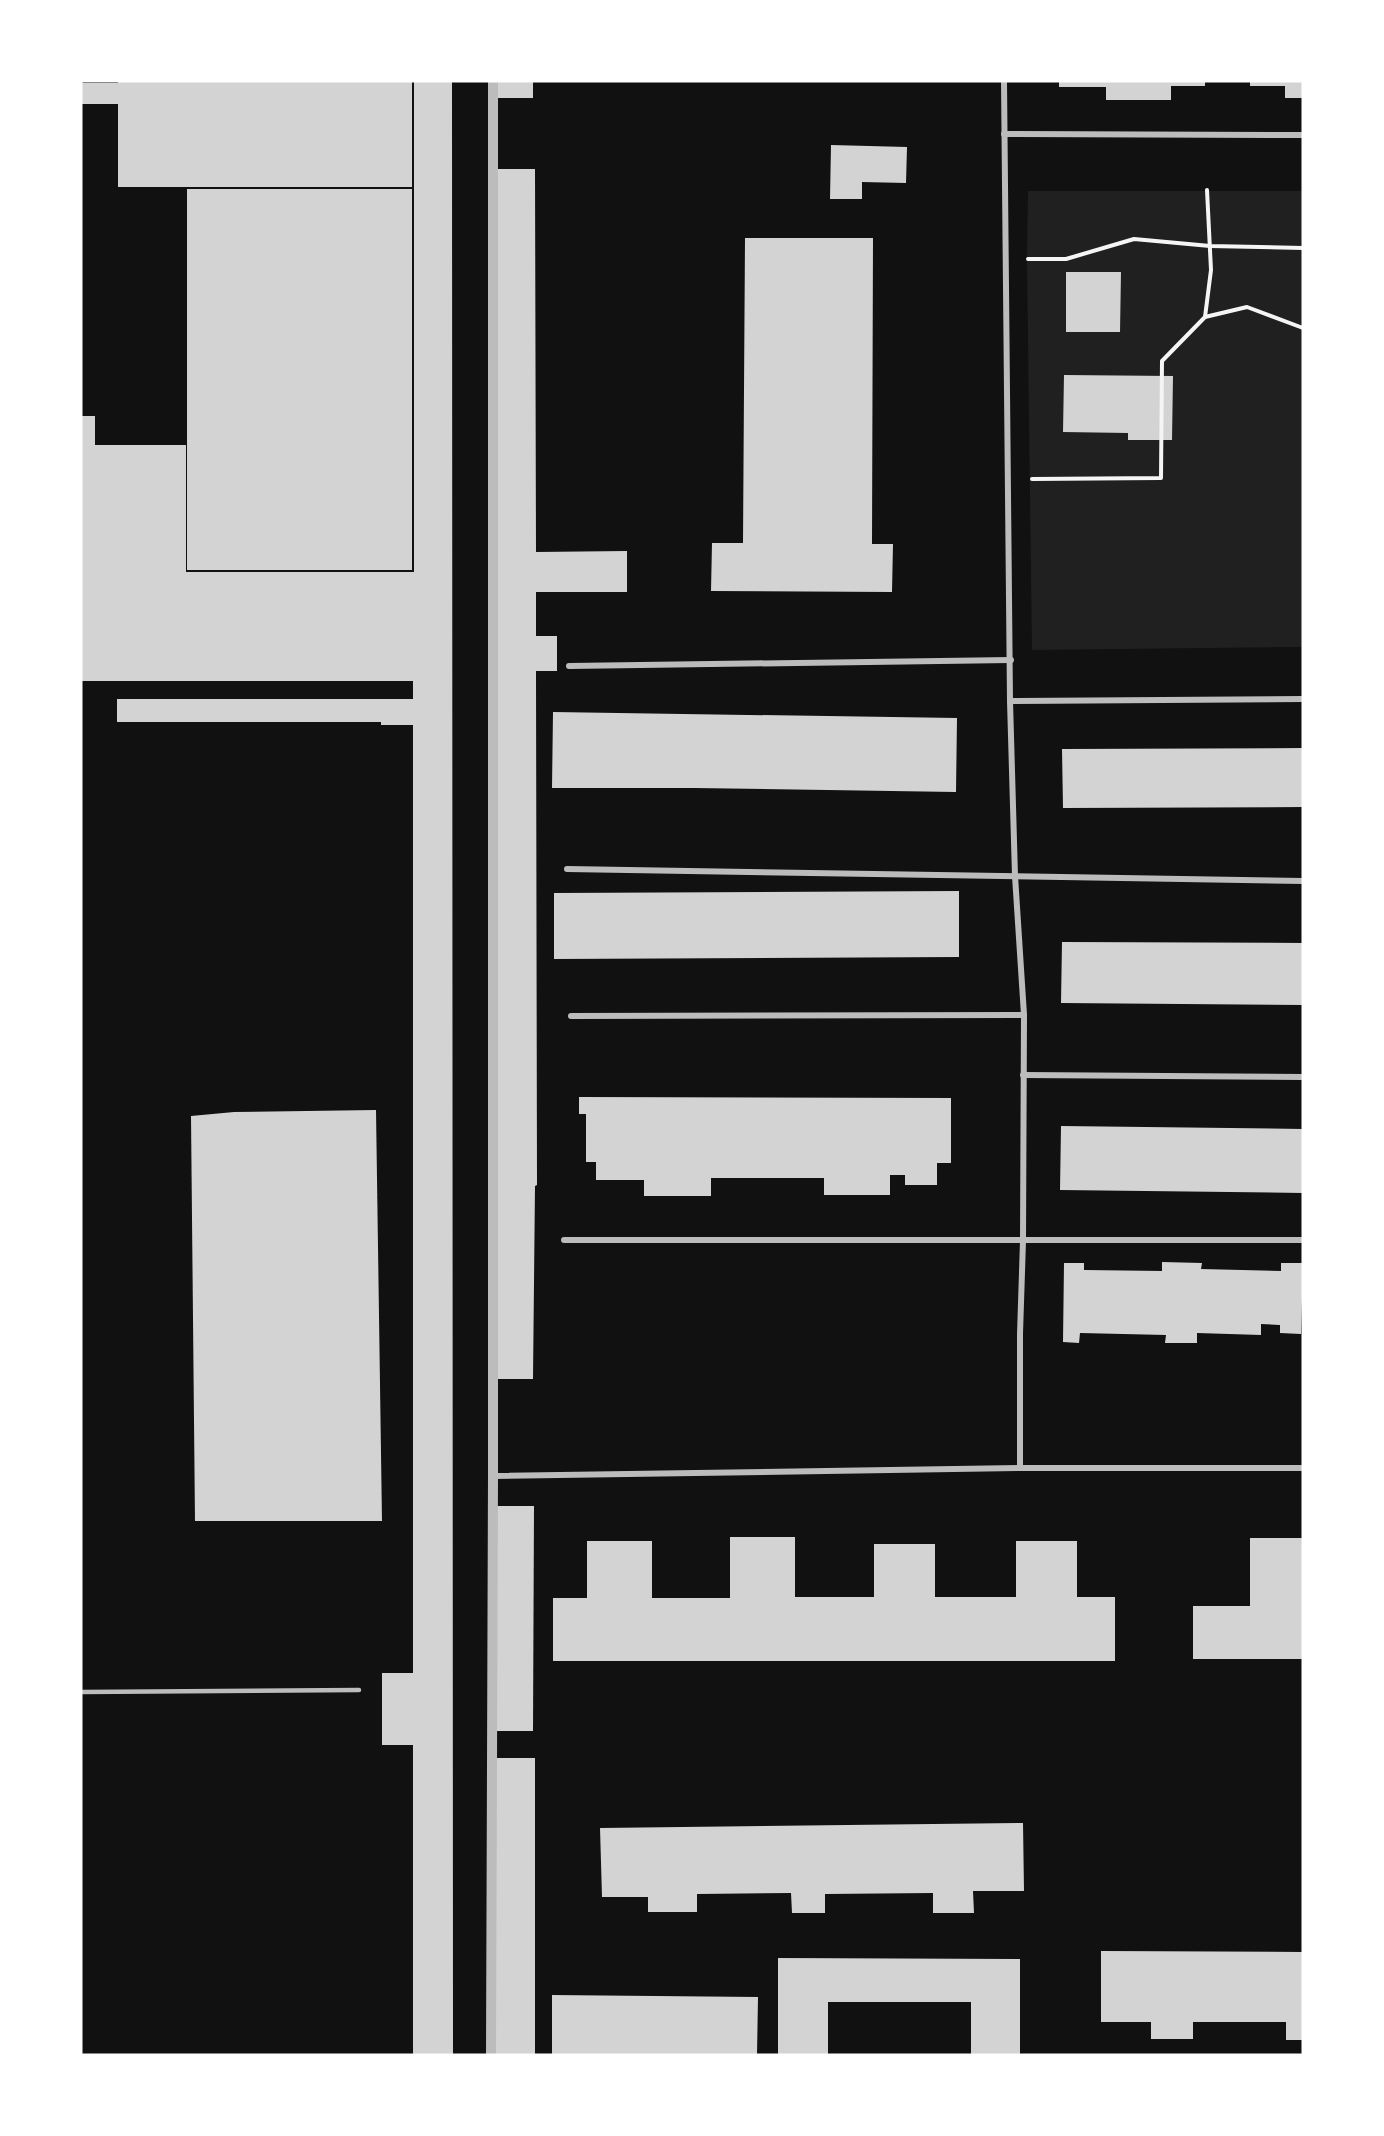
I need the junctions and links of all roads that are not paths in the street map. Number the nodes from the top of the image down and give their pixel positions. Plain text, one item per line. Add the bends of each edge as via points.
1 (493, 81) edge
2 (1004, 81) edge
3 (1004, 134) junction
4 (1303, 135) edge
5 (1011, 660) junction
6 (569, 666) dead end
7 (1303, 699) edge
8 (1010, 701) junction
9 (567, 869) dead end
10 (1015, 876) junction
11 (1303, 881) edge
12 (1024, 1015) junction
13 (571, 1016) dead end
14 (1023, 1076) junction
15 (1303, 1077) edge
16 (564, 1240) dead end
17 (1303, 1240) edge
18 (1023, 1241) junction
19 (1020, 1468) junction
20 (1303, 1468) edge
21 (493, 1476) junction
22 (359, 1690) dead end
23 (81, 1692) edge
24 (491, 2055) edge

1 - 21 street
2 - 3 street
3 - 4 street
3 - 5 street
5 - 6 street
5 - 8 street
7 - 8 street
8 - 10 street
9 - 10 street
10 - 11 street
10 - 12 street
12 - 13 street
12 - 14 street
14 - 15 street
14 - 18 street
16 - 18 street
17 - 18 street
18 - 19 street
19 - 20 street
19 - 21 street
21 - 24 street
22 - 23 lane

